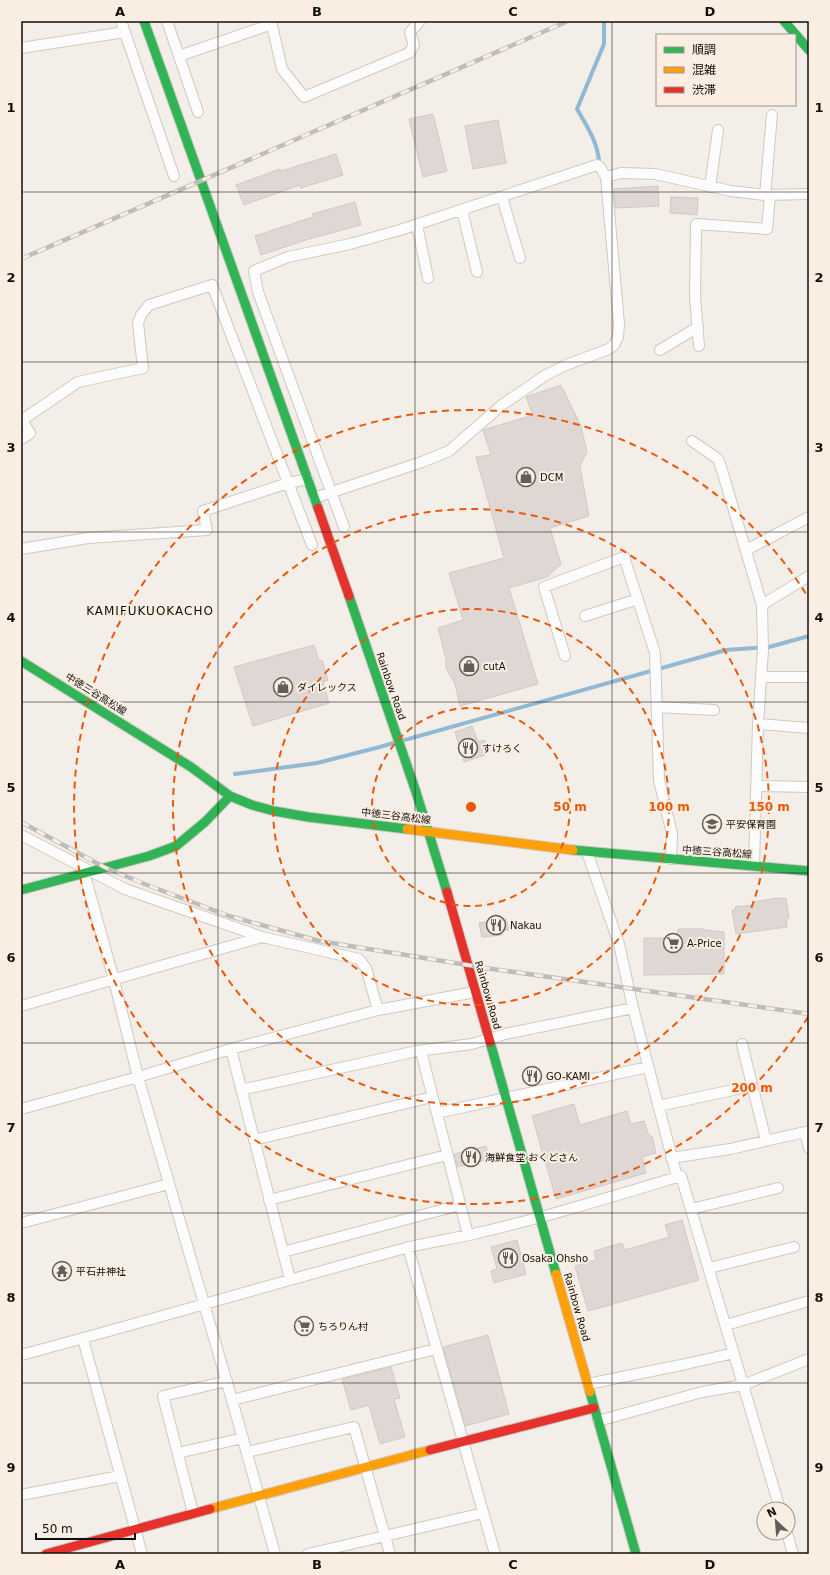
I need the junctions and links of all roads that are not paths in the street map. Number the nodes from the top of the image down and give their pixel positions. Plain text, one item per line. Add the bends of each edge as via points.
1 (121, 21) edge
2 (144, 21) edge
3 (167, 21) edge
4 (420, 21) edge
5 (784, 21) edge
6 (272, 23) edge
7 (125, 32) junction
8 (795, 34) edge
9 (796, 35) edge
10 (21, 48) edge
11 (809, 50) edge
12 (179, 56) junction
13 (198, 112) dead end
14 (772, 115) dead end
15 (718, 130) dead end
16 (174, 176) dead end
17 (606, 177) junction
18 (710, 187) junction
19 (809, 194) edge
20 (768, 195) junction
21 (502, 197) junction
22 (462, 210) junction
23 (417, 224) junction
24 (520, 258) dead end
25 (477, 272) dead end
26 (428, 278) dead end
27 (698, 327) junction
28 (699, 346) dead end
29 (660, 350) dead end
30 (21, 439) edge
31 (692, 441) dead end
32 (308, 479) junction
33 (288, 483) junction
34 (332, 493) junction
35 (314, 498) junction
36 (809, 517) edge
37 (344, 527) dead end
38 (312, 545) dead end
39 (21, 549) edge
40 (746, 550) junction
41 (809, 576) edge
42 (638, 599) junction
43 (762, 605) junction
44 (585, 616) dead end
45 (565, 656) dead end
46 (21, 661) edge
47 (761, 677) junction
48 (809, 677) edge
49 (657, 707) junction
50 (714, 710) dead end
51 (758, 724) junction
52 (809, 728) edge
53 (756, 786) junction
54 (809, 787) edge
55 (230, 796) junction
56 (429, 832) junction
57 (21, 835) edge
58 (587, 852) junction
59 (671, 859) junction
60 (754, 865) junction
61 (87, 871) junction
62 (809, 871) edge
63 (21, 890) edge
64 (262, 937) junction
65 (114, 980) junction
66 (476, 992) junction
67 (21, 1006) edge
68 (633, 1008) junction
69 (378, 1010) junction
70 (489, 1040) junction
71 (742, 1044) dead end
72 (231, 1050) junction
73 (421, 1051) junction
74 (648, 1067) junction
75 (138, 1077) junction
76 (752, 1086) junction
77 (241, 1090) junction
78 (432, 1097) junction
79 (506, 1099) junction
80 (658, 1106) junction
81 (21, 1109) edge
82 (437, 1113) junction
83 (807, 1132) edge
84 (254, 1140) junction
85 (766, 1141) junction
86 (809, 1148) edge
87 (447, 1155) junction
88 (671, 1158) junction
89 (677, 1177) junction
90 (169, 1184) junction
91 (778, 1188) dead end
92 (269, 1200) junction
93 (460, 1205) junction
94 (691, 1209) junction
95 (540, 1217) junction
96 (21, 1223) edge
97 (468, 1235) junction
98 (408, 1247) junction
99 (794, 1247) dead end
100 (283, 1252) junction
101 (709, 1268) junction
102 (290, 1279) junction
103 (809, 1301) edge
104 (204, 1305) junction
105 (726, 1325) junction
106 (83, 1339) junction
107 (436, 1349) junction
108 (734, 1353) junction
109 (21, 1355) edge
110 (809, 1359) edge
111 (227, 1381) junction
112 (588, 1384) junction
113 (744, 1385) junction
114 (232, 1400) junction
115 (594, 1408) junction
116 (598, 1421) junction
117 (243, 1438) junction
118 (462, 1441) junction
119 (247, 1452) junction
120 (178, 1453) junction
121 (365, 1467) junction
122 (120, 1476) junction
123 (21, 1495) edge
124 (258, 1496) junction
125 (778, 1501) edge
126 (193, 1513) junction
127 (483, 1513) junction
128 (135, 1529) junction
129 (385, 1536) junction
130 (789, 1541) edge
131 (46, 1554) edge
132 (142, 1554) edge
133 (275, 1554) edge
134 (308, 1554) edge
135 (390, 1554) edge
136 (495, 1554) edge
137 (636, 1554) edge
138 (793, 1554) edge

1 - 7 street
2 - 32 street, Rainbow Road
3 - 12 street
4 - 6 street via 410,32 414,45 409,52 304,97 282,69
5 - 8 street
6 - 12 street
7 - 10 street
7 - 16 street
9 - 11 street
12 - 13 street
14 - 20 street
15 - 18 street
17 - 18 street via 621,173 656,174
17 - 21 street via 597,165
17 - 34 street via 619,324 618,337 614,345 546,375 502,405 449,451
18 - 20 street
19 - 20 street
20 - 27 street via 767,229 696,224 695,297
21 - 22 street
21 - 24 street
22 - 23 street
22 - 25 street
23 - 26 street
23 - 34 street via 362,241 288,257 254,271 258,292
27 - 28 street
27 - 29 street
30 - 33 street via 30,433 22,420 78,382 142,368 138,323 149,304 212,286
31 - 40 street via 718,459
32 - 33 street
32 - 35 street, Rainbow Road
33 - 38 street
33 - 39 street via 203,511 207,530 88,538
34 - 35 street
34 - 37 street
35 - 56 street, Rainbow Road
36 - 40 street
40 - 43 street
41 - 43 street
42 - 44 street
42 - 45 street via 624,556 544,587
42 - 49 street via 655,653
43 - 47 street
46 - 55 street, 中徳三谷高松線 via 191,767
47 - 48 street
47 - 51 street
49 - 50 street
49 - 59 street via 659,780 672,834
51 - 52 street
51 - 53 street
53 - 54 street
53 - 60 street
55 - 56 street, 中徳三谷高松線 via 274,811
55 - 61 street via 205,822 176,846 149,856
56 - 58 street, 中徳三谷高松線
56 - 66 street, Rainbow Road
57 - 61 street
58 - 59 street, 中徳三谷高松線
58 - 68 street via 619,944
59 - 60 street, 中徳三谷高松線
60 - 62 street, 中徳三谷高松線
61 - 63 street
61 - 64 street via 125,889
61 - 65 street
64 - 65 street
64 - 69 street via 359,959 366,968
65 - 67 street
65 - 75 street
66 - 69 street
66 - 70 street, Rainbow Road
68 - 70 street via 505,1034
68 - 74 street
69 - 72 street
70 - 73 street
70 - 79 street, Rainbow Road
71 - 76 street
72 - 75 street
72 - 77 street
73 - 77 street
73 - 78 street
74 - 79 street
74 - 80 street
75 - 81 street
75 - 90 street
76 - 80 street
76 - 85 street
77 - 84 street
78 - 82 street
78 - 84 street
79 - 82 street
79 - 95 street, Rainbow Road
80 - 88 street
82 - 87 street
83 - 85 street
83 - 86 street
84 - 92 street
85 - 88 street
87 - 92 street
87 - 93 street
88 - 89 street
89 - 94 street via 681,1176
89 - 95 street
90 - 96 street
90 - 104 street
91 - 94 street
92 - 100 street
93 - 97 street
93 - 100 street
94 - 101 street
95 - 97 street
95 - 112 street, Rainbow Road
97 - 98 street
98 - 102 street
98 - 107 street
99 - 101 street
100 - 102 street
101 - 105 street
102 - 104 street
103 - 105 street
104 - 106 street
104 - 111 street
105 - 108 street
106 - 109 street
106 - 122 street
107 - 114 street
107 - 118 street
108 - 112 street
108 - 113 street
110 - 113 street
111 - 114 street
111 - 120 street via 164,1396
112 - 115 street, Rainbow Road
113 - 116 street via 702,1392
113 - 125 street
114 - 117 street
115 - 116 street, Rainbow Road
115 - 118 street
116 - 137 street, Rainbow Road
117 - 119 street
117 - 120 street
118 - 121 street
118 - 127 street
119 - 121 street via 354,1427
119 - 124 street
120 - 126 street
121 - 124 street
121 - 129 street
122 - 123 street
122 - 128 street
124 - 126 street
124 - 133 street
126 - 128 street
127 - 129 street
127 - 136 street
128 - 131 street
128 - 132 street
129 - 134 street
129 - 135 street
130 - 138 street

